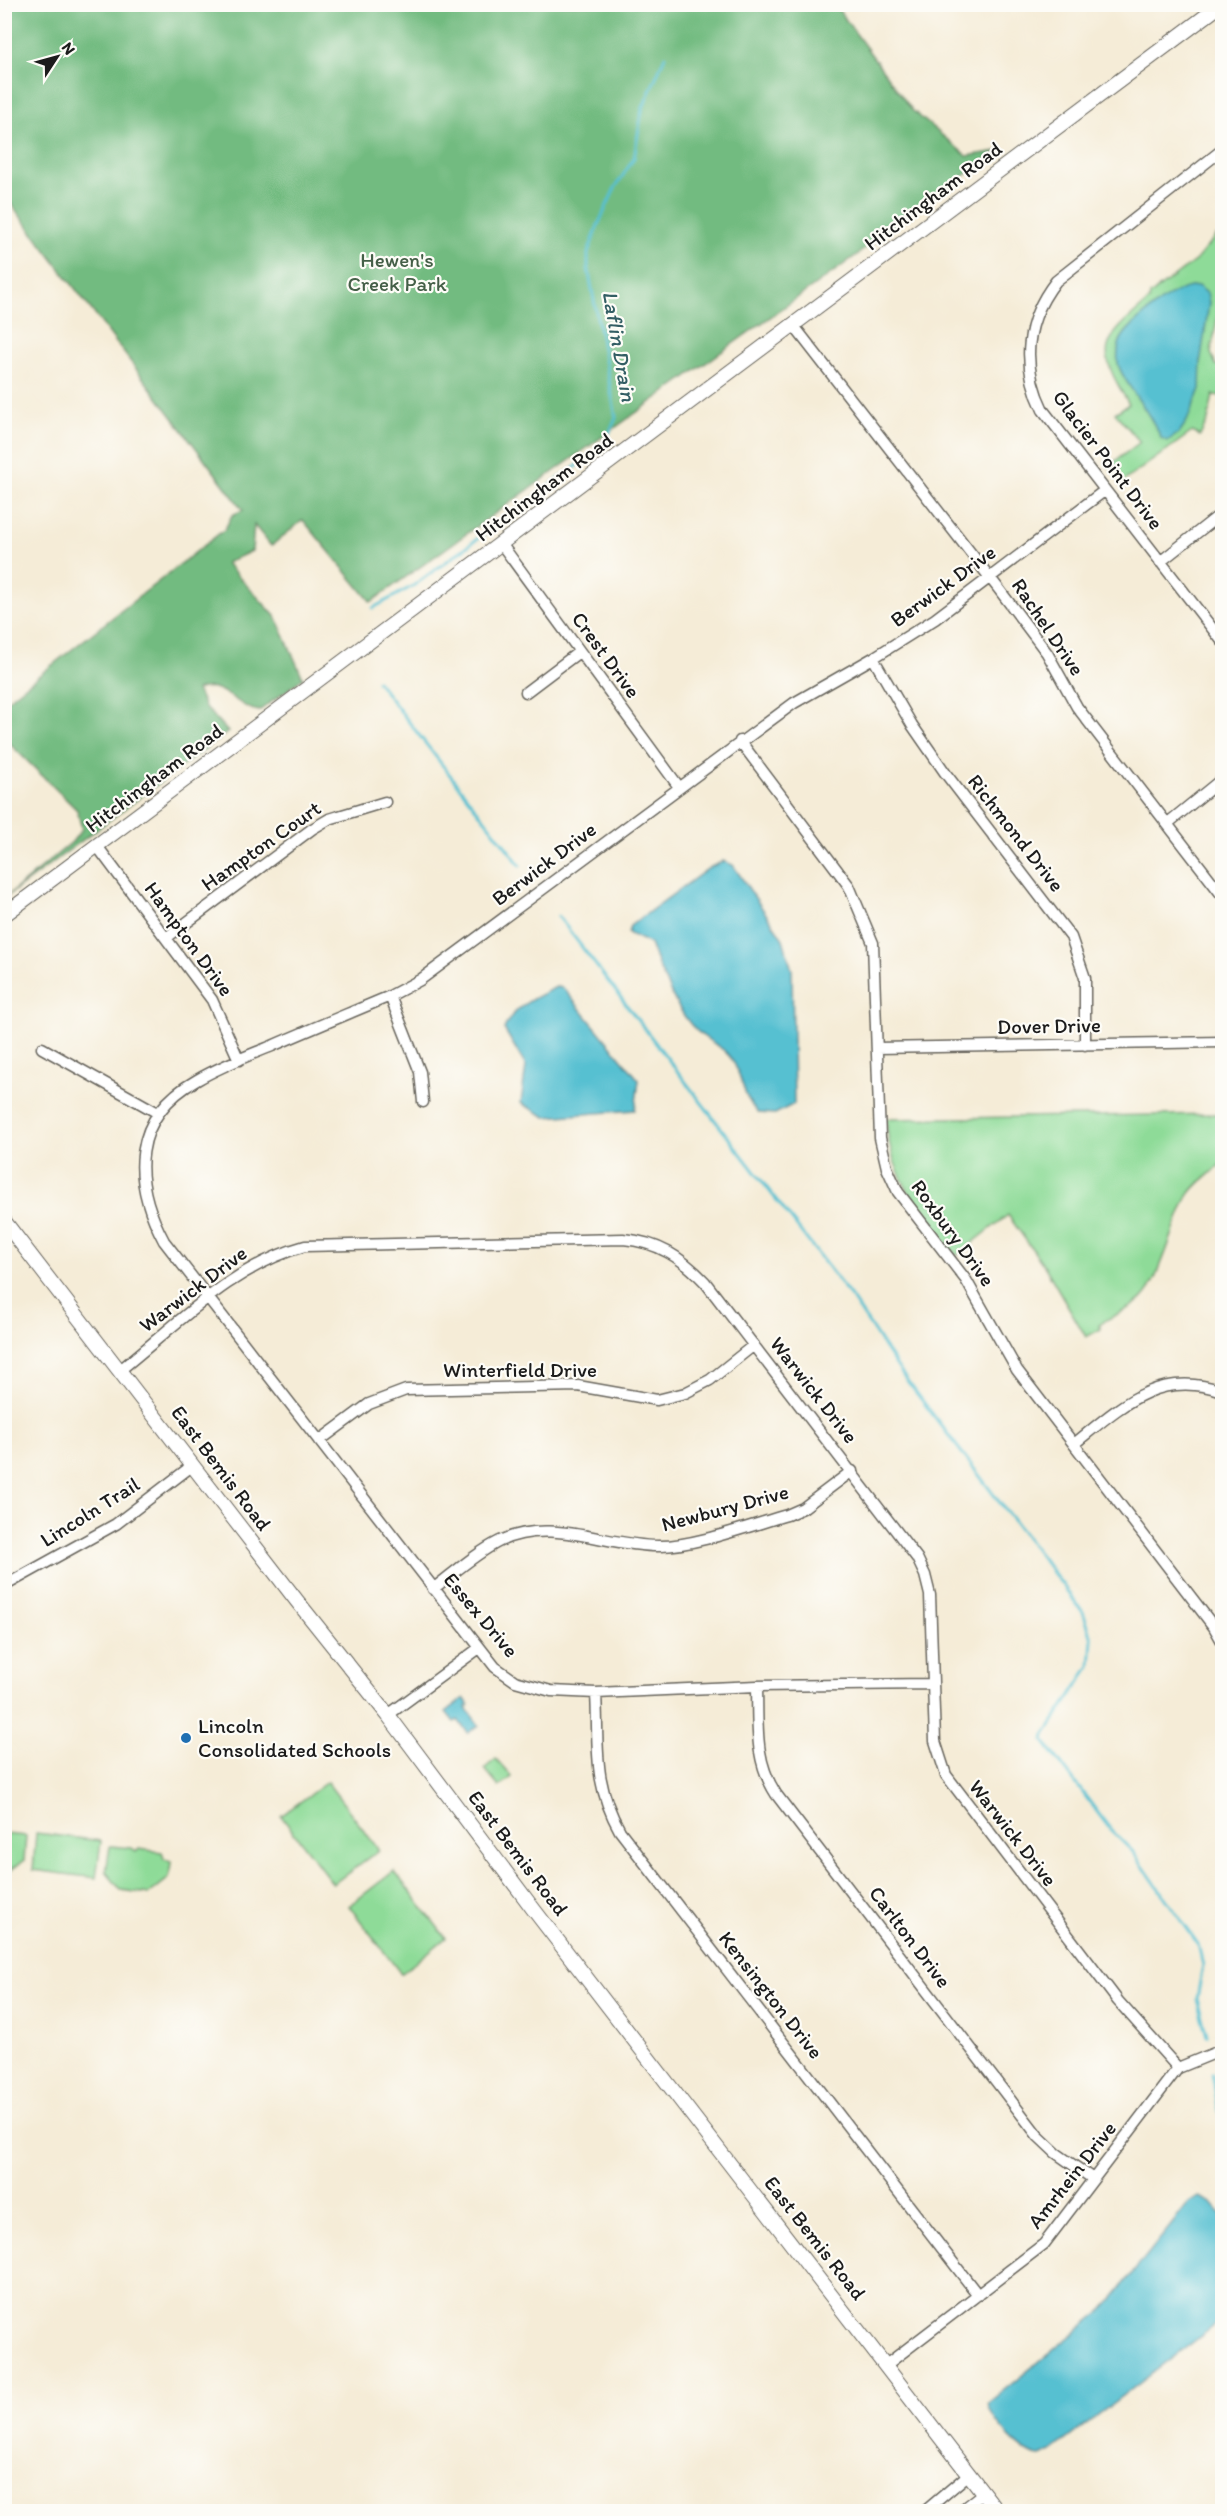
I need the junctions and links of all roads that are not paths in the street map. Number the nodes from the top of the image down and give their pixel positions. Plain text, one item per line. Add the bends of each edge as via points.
1 (1222, 4) edge
2 (1222, 150) edge
3 (794, 326) junction
4 (1104, 491) junction
5 (1222, 513) edge
6 (502, 545) junction
7 (1160, 562) junction
8 (989, 578) junction
9 (1222, 641) edge
10 (579, 652) junction
11 (873, 658) junction
12 (526, 692) dead end
13 (740, 741) junction
14 (1222, 779) edge
15 (679, 787) junction
16 (385, 802) dead end
17 (1168, 823) junction
18 (97, 846) junction
19 (1222, 895) edge
20 (4, 915) edge
21 (166, 938) junction
22 (390, 996) junction
23 (1222, 1042) edge
24 (1085, 1045) junction
25 (42, 1048) dead end
26 (877, 1048) junction
27 (239, 1060) junction
28 (423, 1102) dead end
29 (158, 1113) junction
30 (4, 1221) edge
31 (210, 1297) junction
32 (754, 1345) junction
33 (120, 1370) junction
34 (1222, 1391) edge
35 (319, 1441) junction
36 (1074, 1444) junction
37 (193, 1465) junction
38 (852, 1471) junction
39 (4, 1586) edge
40 (433, 1589) junction
41 (1222, 1641) edge
42 (478, 1649) junction
43 (931, 1684) junction
44 (757, 1686) junction
45 (596, 1693) junction
46 (388, 1714) junction
47 (1222, 2050) edge
48 (1178, 2068) junction
49 (1093, 2179) junction
50 (978, 2295) junction
51 (886, 2365) junction
52 (969, 2474) junction
53 (983, 2493) junction
54 (924, 2511) edge
55 (959, 2511) edge
56 (998, 2511) edge

1 - 3 street, Hitchingham Road
2 - 4 street, Glacier Point Drive via 1072,266 1046,294 1033,323 1028,357 1035,393 1043,410
3 - 6 street, Hitchingham Road
3 - 8 street, Rachel Drive
4 - 7 street, Glacier Point Drive
4 - 8 street, Berwick Drive
5 - 7 street
6 - 10 street, Crest Drive
6 - 18 street, Hitchingham Road
7 - 9 street, Glacier Point Drive
8 - 11 street, Berwick Drive via 935,619
8 - 17 street, Rachel Drive via 1047,653 1077,707
10 - 12 street
10 - 15 street, Crest Drive
11 - 13 street, Berwick Drive via 794,703
11 - 24 street, Richmond Drive via 933,755 1071,937 1085,978
13 - 15 street, Berwick Drive
13 - 26 street, Roxbury Drive via 849,886 863,913 873,943 876,971
14 - 17 street
15 - 22 street, Berwick Drive via 420,980
16 - 21 street, Hampton Court via 329,819 312,829
17 - 19 street, Rachel Drive
18 - 20 street, Hitchingham Road
18 - 21 street, Hampton Drive
21 - 27 street, Hampton Drive via 212,1000
22 - 27 street, Berwick Drive
22 - 28 street via 420,1072
23 - 24 street, Dover Drive
24 - 26 street, Dover Drive
25 - 29 street
26 - 36 street, Roxbury Drive via 882,1152 898,1192 966,1280 1017,1370
27 - 29 street, Berwick Drive via 196,1080
29 - 31 street, Berwick Drive via 144,1146 141,1174 146,1204 164,1241
30 - 33 street, East Bemis Road
31 - 32 street, Warwick Drive via 260,1262 305,1246 623,1239 644,1241 687,1263
31 - 33 street, Warwick Drive
31 - 35 street, Essex Drive
32 - 35 street, Winterfield Drive via 711,1380 685,1393 657,1400 578,1386 406,1390 369,1404
32 - 38 street, Warwick Drive
33 - 37 street, East Bemis Road
34 - 36 street via 1208,1386 1169,1385 1147,1391 1127,1401
35 - 40 street, Essex Drive
36 - 41 street, Roxbury Drive
37 - 39 street, Lincoln Trail via 116,1524
37 - 46 street, East Bemis Road
38 - 40 street, Newbury Drive via 803,1508 787,1515 676,1545 657,1546 548,1531 518,1535 486,1549
38 - 43 street, Warwick Drive via 905,1539 925,1575 930,1595
40 - 42 street, Essex Drive
42 - 45 street, Essex Drive via 515,1681 551,1691
42 - 46 street
43 - 44 street, Essex Drive
43 - 48 street, Warwick Drive via 935,1741 952,1786 1118,2001
44 - 45 street, Essex Drive
44 - 49 street, Carlton Drive via 761,1764 776,1794 1038,2136
45 - 50 street, Kensington Drive via 599,1782 606,1806 620,1831
46 - 51 street, East Bemis Road via 534,1910
47 - 48 street
48 - 49 street, Amrhein Drive
49 - 50 street, Amrhein Drive via 1044,2244
50 - 51 street, Amrhein Drive
51 - 52 street, East Bemis Road
52 - 53 street, East Bemis Road
52 - 54 street
53 - 55 street
53 - 56 street, East Bemis Road

